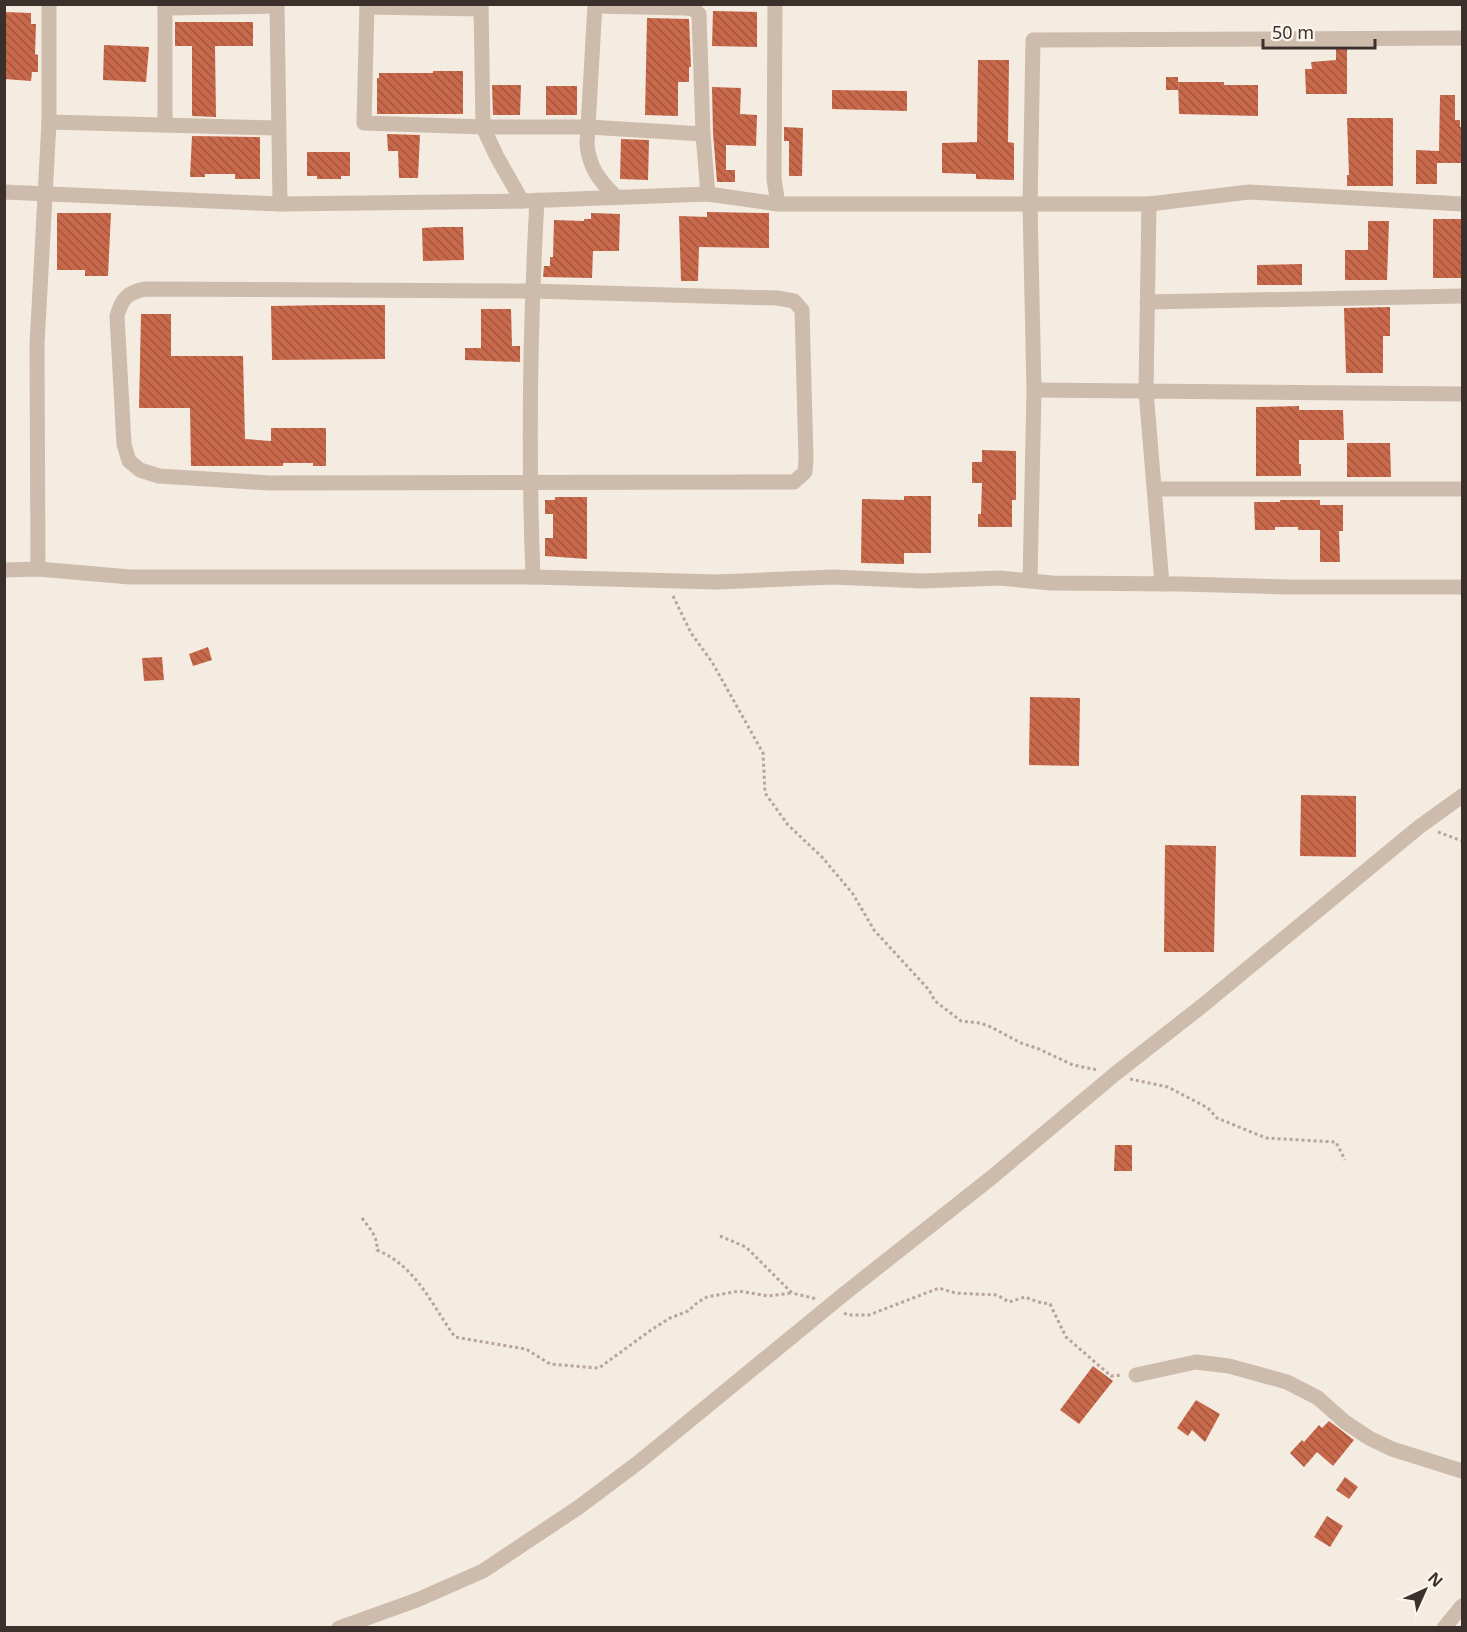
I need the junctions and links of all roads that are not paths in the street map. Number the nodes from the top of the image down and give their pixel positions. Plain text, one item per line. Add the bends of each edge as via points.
1 (49, 4) edge
2 (775, 4) edge
3 (277, 5) edge
4 (595, 5) edge
5 (165, 6) edge
6 (367, 6) edge
7 (481, 7) edge
8 (1462, 38) edge
9 (49, 122) junction
10 (165, 123) junction
11 (589, 127) junction
12 (277, 128) junction
13 (483, 128) junction
14 (703, 134) junction
15 (4, 192) edge
16 (44, 194) junction
17 (708, 194) junction
18 (616, 197) junction
19 (529, 200) junction
20 (280, 204) junction
21 (778, 204) junction
22 (1149, 204) junction
23 (1462, 204) edge
24 (1030, 205) junction
25 (532, 291) junction
26 (1462, 296) edge
27 (1148, 302) junction
28 (1034, 390) junction
29 (1146, 391) junction
30 (1462, 394) edge
31 (529, 483) junction
32 (1155, 489) junction
33 (1462, 489) edge
34 (39, 569) junction
35 (4, 570) edge
36 (533, 577) junction
37 (1030, 581) junction
38 (1162, 584) junction
39 (1462, 587) edge
40 (1462, 796) edge
41 (1136, 1375) road end
42 (1462, 1471) edge
43 (1462, 1606) edge
44 (339, 1628) edge
45 (1444, 1628) edge

1 - 9 street
2 - 21 street via 774,179
3 - 5 street
3 - 12 street
4 - 11 street
4 - 14 street via 687,8 699,14
5 - 10 street
6 - 7 street
6 - 13 street via 364,123
7 - 13 street
8 - 24 street via 1033,39
9 - 10 street
9 - 16 street
10 - 12 street
11 - 13 street
11 - 14 street
11 - 18 street via 588,160
12 - 20 street
13 - 19 street
14 - 17 street
15 - 16 street
16 - 20 street
16 - 34 street via 37,345
17 - 18 street
17 - 21 street
18 - 19 street
19 - 20 street
19 - 25 street
21 - 24 street
22 - 23 street via 1249,192
22 - 24 street
22 - 27 street
24 - 28 street
25 - 31 street
25 - 31 street via 794,301 802,310 806,459 805,472 794,482
25 - 31 street via 146,289 126,297 117,316 124,444 129,461 140,470 159,476 270,483
26 - 27 street
27 - 29 street
28 - 29 street
28 - 37 street
29 - 30 street
29 - 32 street
31 - 36 street
32 - 33 street
32 - 38 street
34 - 35 street
34 - 36 street via 130,577
36 - 37 street via 717,582 832,577
37 - 38 street
38 - 39 street
40 - 44 street via 579,1507 483,1571
41 - 42 street via 1196,1362 1229,1366 1287,1382 1318,1398 1369,1438
43 - 45 street

